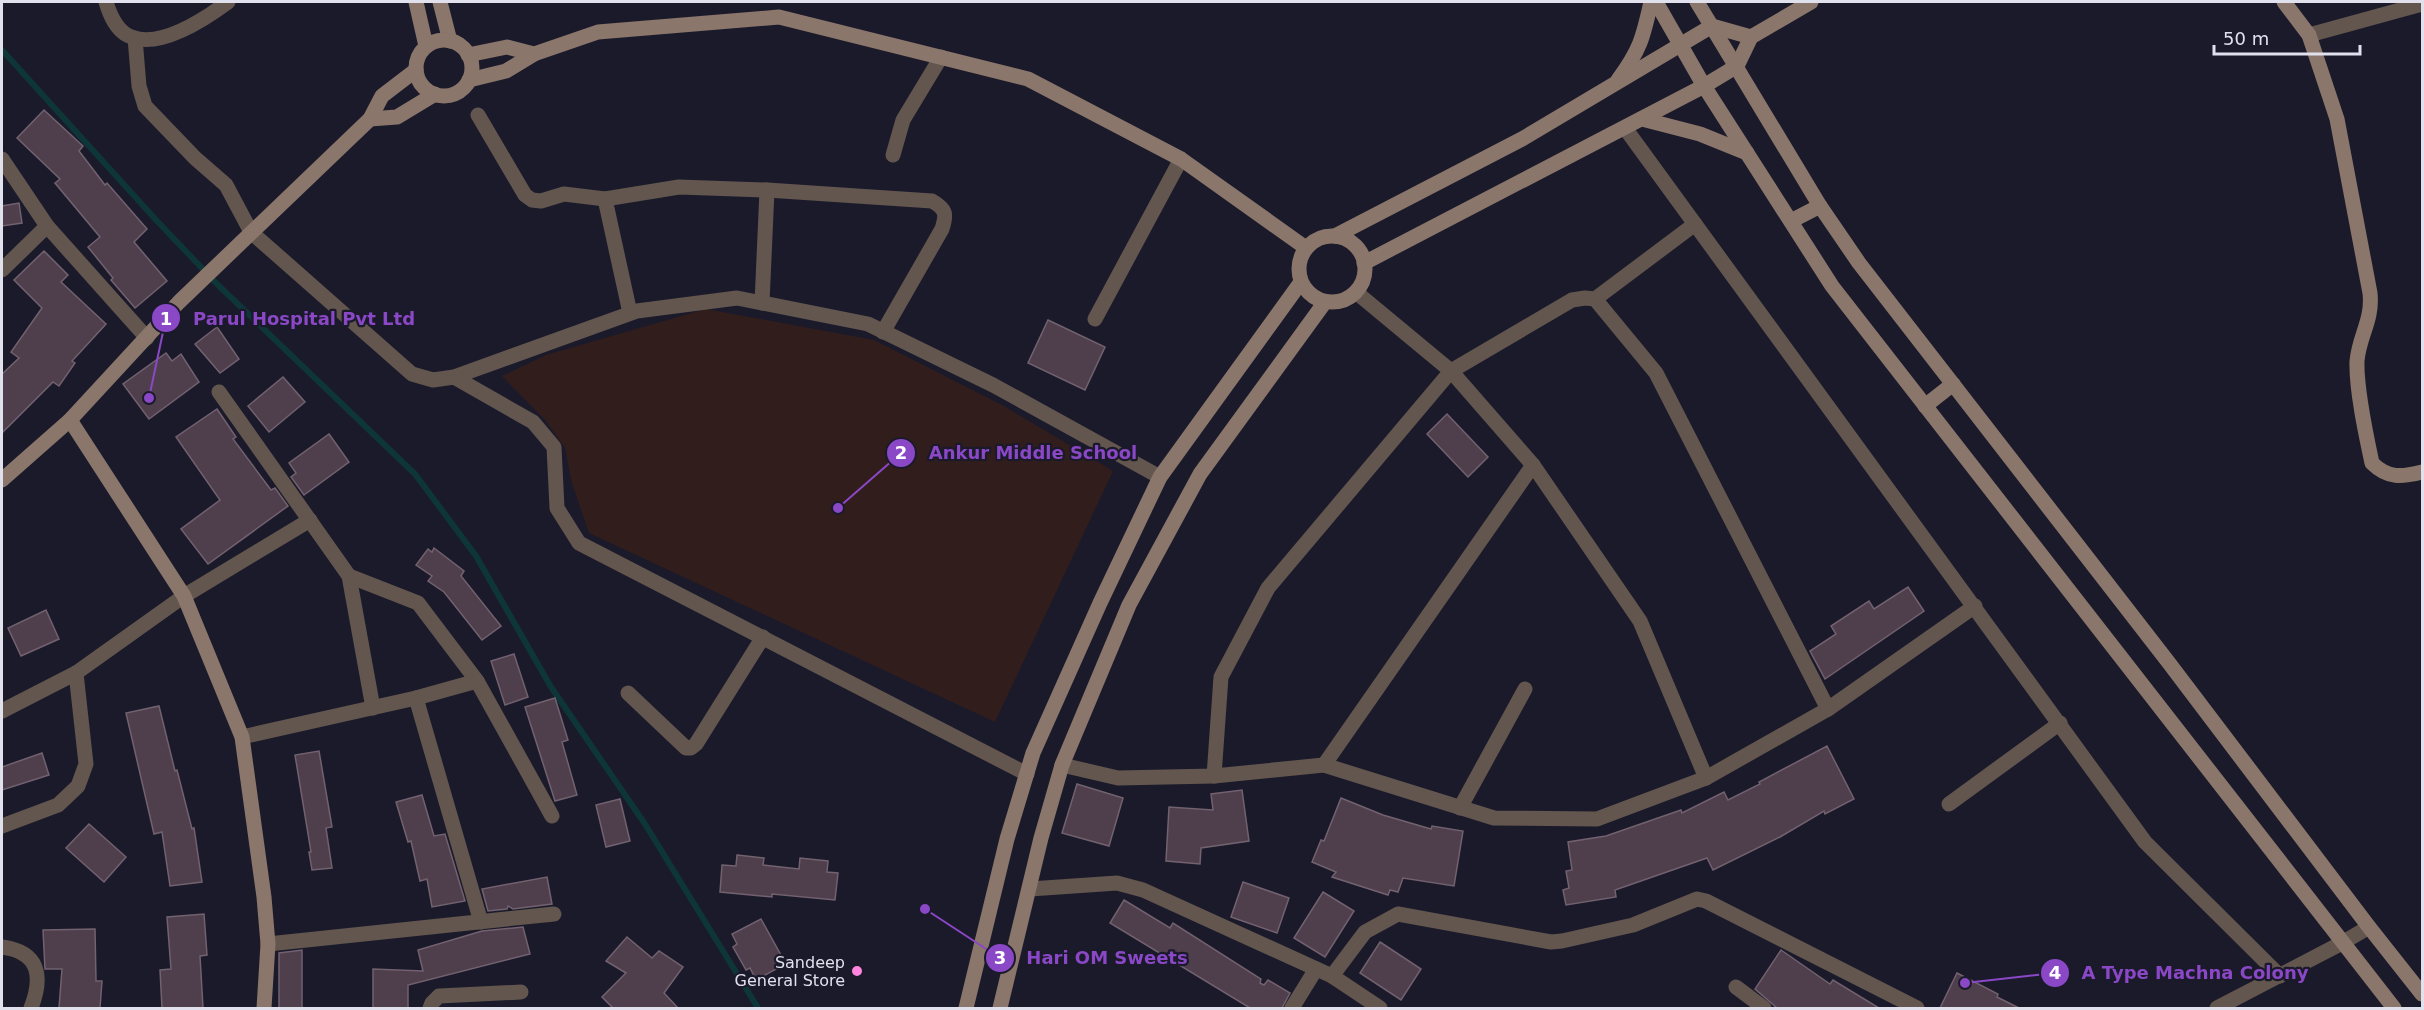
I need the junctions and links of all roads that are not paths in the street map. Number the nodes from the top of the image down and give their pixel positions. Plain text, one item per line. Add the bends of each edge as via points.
1 (106, 2) edge
2 (228, 2) edge
3 (416, 2) edge
4 (440, 2) edge
5 (1651, 2) edge
6 (1656, 2) edge
7 (1696, 2) edge
8 (1811, 2) edge
9 (2284, 2) edge
10 (2422, 3) edge
11 (1712, 26) junction
12 (2309, 35) junction
13 (1751, 37) junction
14 (135, 38) junction
15 (450, 41) junction
16 (1682, 45) junction
17 (426, 46) junction
18 (534, 54) junction
19 (468, 55) junction
20 (941, 57) junction
21 (1737, 66) junction
22 (416, 70) junction
23 (469, 80) junction
24 (1615, 85) junction
25 (1704, 86) junction
26 (435, 94) junction
27 (478, 115) dead end
28 (370, 119) junction
29 (1641, 119) junction
30 (1625, 128) junction
31 (1747, 153) junction
32 (893, 155) dead end
33 (2, 159) edge
34 (1181, 159) junction
35 (767, 190) junction
36 (605, 199) junction
37 (1820, 206) junction
38 (1791, 221) junction
39 (1695, 224) junction
40 (47, 226) junction
41 (251, 232) junction
42 (1335, 236) junction
43 (1306, 248) junction
44 (1364, 263) junction
45 (2, 270) edge
46 (1300, 282) junction
47 (1357, 293) junction
48 (1595, 299) junction
49 (1325, 302) junction
50 (762, 303) junction
51 (630, 313) junction
52 (1095, 319) dead end
53 (883, 332) junction
54 (147, 338) junction
55 (1451, 371) junction
56 (454, 377) junction
57 (1953, 384) junction
58 (219, 392) dead end
59 (1925, 406) junction
60 (70, 420) junction
61 (1533, 465) junction
62 (2422, 472) edge
63 (1160, 477) junction
64 (2, 480) edge
65 (310, 520) junction
66 (349, 576) junction
67 (184, 596) junction
68 (1975, 606) junction
69 (763, 637) junction
70 (76, 673) junction
71 (477, 681) junction
72 (1525, 689) dead end
73 (628, 693) dead end
74 (416, 698) junction
75 (373, 708) junction
76 (1828, 710) junction
77 (2, 711) edge
78 (2060, 723) junction
79 (242, 737) junction
80 (1062, 765) junction
81 (1324, 765) junction
82 (1027, 774) junction
83 (1214, 776) junction
84 (1707, 778) junction
85 (1949, 804) dead end
86 (1460, 808) junction
87 (552, 816) dead end
88 (2, 826) edge
89 (1030, 888) junction
90 (554, 914) dead end
91 (481, 922) junction
92 (2369, 927) junction
93 (2342, 943) junction
94 (268, 944) junction
95 (2, 947) edge
96 (1316, 969) junction
97 (1332, 976) junction
98 (2280, 976) junction
99 (1736, 987) dead end
100 (521, 992) dead end
101 (2422, 994) edge
102 (31, 1008) edge
103 (264, 1008) edge
104 (430, 1008) edge
105 (966, 1008) edge
106 (1000, 1008) edge
107 (1292, 1008) edge
108 (1380, 1008) edge
109 (1764, 1008) edge
110 (1917, 1008) edge
111 (2217, 1008) edge
112 (2394, 1008) edge

1 - 14 street via 119,29
2 - 14 street via 191,26 153,39
3 - 17 street
4 - 15 street
5 - 24 street via 1636,55
6 - 16 street
7 - 11 street
8 - 13 street
9 - 12 street
10 - 12 street
11 - 13 street
11 - 16 street
11 - 21 street
12 - 62 street via 2337,119 2370,293 2370,319 2357,364 2373,463 2399,477
13 - 21 street
14 - 41 street via 138,86 146,106 195,158 226,184
15 - 17 street via 439,40
15 - 19 street via 462,46
16 - 24 street
16 - 25 street
17 - 22 street
18 - 19 street via 507,47
18 - 20 street via 598,32 779,17
18 - 23 street via 506,71
19 - 23 street via 472,68
20 - 32 street via 903,120
20 - 34 street via 1028,79
21 - 25 street
21 - 37 street
22 - 26 street via 427,91
22 - 28 street via 382,96
23 - 26 street via 453,94
24 - 42 street via 1522,139
25 - 29 street
25 - 31 street
26 - 28 street via 397,117
27 - 36 street via 525,195 532,200 564,194
28 - 41 street
29 - 30 street
29 - 31 street via 1689,130
30 - 39 street
30 - 44 street
31 - 38 street
33 - 40 street
34 - 43 street
34 - 52 street
35 - 36 street via 664,188
35 - 50 street
35 - 53 street via 932,201 944,208 947,216 942,229
36 - 51 street
37 - 38 street
37 - 57 street
38 - 59 street via 1832,286
39 - 48 street
39 - 68 street
40 - 45 street
40 - 54 street
41 - 54 street
41 - 56 street via 412,374 433,380
42 - 43 street via 1314,240
42 - 44 street via 1354,244
43 - 46 street via 1298,269
44 - 47 street via 1365,273
46 - 49 street
46 - 63 street
47 - 49 street
47 - 55 street
48 - 55 street via 1572,300
48 - 76 street via 1656,373
49 - 80 street via 1200,474 1129,604
50 - 51 street via 737,298
50 - 53 street via 868,324
51 - 56 street
53 - 63 street via 993,385
54 - 60 street
55 - 61 street
55 - 83 street via 1268,588 1221,677
56 - 69 street via 533,422 554,447 558,508 579,543
57 - 59 street
57 - 92 street
58 - 65 street
59 - 93 street
60 - 64 street
60 - 67 street
61 - 81 street
61 - 84 street via 1640,621
63 - 82 street via 1100,603
65 - 66 street
65 - 67 street
66 - 71 street via 418,603
66 - 75 street
67 - 70 street
67 - 79 street
68 - 76 street
68 - 78 street
69 - 73 street via 691,748 686,748
69 - 82 street
70 - 77 street
70 - 88 street via 86,764 78,786 58,805
71 - 74 street
71 - 87 street
72 - 86 street
74 - 75 street
74 - 91 street
75 - 79 street
76 - 84 street
78 - 85 street
78 - 98 street via 2145,842
79 - 94 street
80 - 83 street via 1118,778
80 - 89 street
81 - 83 street
81 - 86 street
82 - 105 street
84 - 86 street via 1597,819 1494,818
89 - 96 street via 1117,883
89 - 106 street
90 - 91 street
91 - 94 street
92 - 93 street
92 - 101 street
93 - 98 street
93 - 112 street
94 - 103 street
95 - 102 street via 16,949 30,958 38,973
96 - 97 street
96 - 107 street
97 - 108 street
97 - 110 street via 1365,932 1398,914 1551,942 1633,925 1697,899
98 - 111 street
99 - 109 street
100 - 104 street via 439,996

